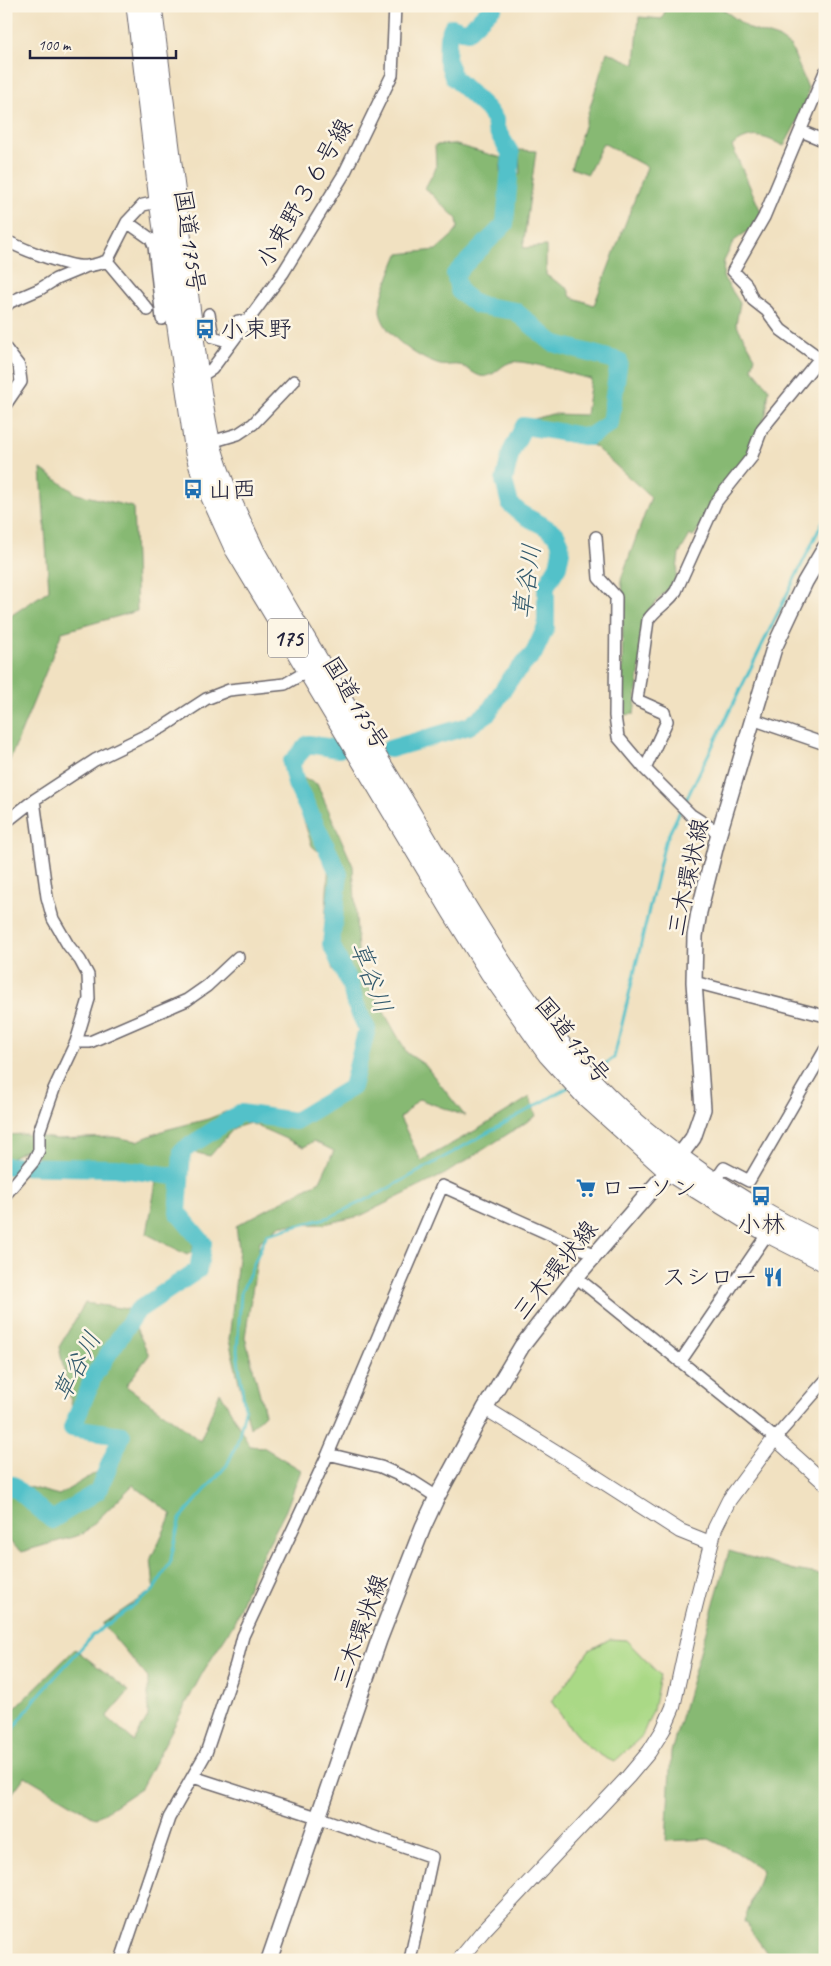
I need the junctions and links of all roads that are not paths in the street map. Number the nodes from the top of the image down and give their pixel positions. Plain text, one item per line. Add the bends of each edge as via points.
1 (136, 6) edge
2 (152, 6) edge
3 (395, 6) edge
4 (825, 72) edge
5 (801, 131) junction
6 (825, 141) edge
7 (168, 201) junction
8 (127, 222) junction
9 (6, 242) edge
10 (107, 261) junction
11 (87, 267) junction
12 (6, 306) edge
13 (148, 310) dead end
14 (208, 314) dead end
15 (162, 319) dead end
16 (248, 321) junction
17 (6, 349) edge
18 (822, 360) edge
19 (199, 377) junction
20 (294, 381) dead end
21 (6, 404) edge
22 (211, 442) junction
23 (596, 538) dead end
24 (825, 548) edge
25 (314, 667) junction
26 (752, 719) junction
27 (825, 744) edge
28 (645, 769) junction
29 (34, 800) junction
30 (6, 822) edge
31 (719, 832) junction
32 (238, 957) dead end
33 (694, 982) junction
34 (825, 1016) edge
35 (76, 1042) junction
36 (825, 1050) edge
37 (673, 1164) junction
38 (715, 1181) junction
39 (6, 1194) edge
40 (768, 1233) junction
41 (825, 1244) edge
42 (596, 1255) junction
43 (825, 1262) edge
44 (576, 1277) junction
45 (680, 1362) junction
46 (825, 1381) edge
47 (485, 1408) junction
48 (775, 1438) junction
49 (328, 1454) junction
50 (825, 1483) edge
51 (437, 1497) junction
52 (710, 1543) junction
53 (193, 1777) junction
54 (317, 1816) junction
55 (122, 1960) edge
56 (270, 1960) edge
57 (410, 1960) edge
58 (458, 1960) edge

1 - 7 highway, 国道175号 / 175
2 - 7 highway, 国道175号 / 175
3 - 16 street, 小束野３６号線 via 392,75 383,95 327,204
4 - 5 street
5 - 6 street
5 - 18 street via 764,217 732,271 781,330
7 - 8 street via 143,205
7 - 19 highway, 国道175号 / 175
7 - 25 highway, 国道175号 / 175 via 195,453 203,480 234,548
8 - 10 street
8 - 15 street via 151,239 154,246
9 - 11 street
10 - 11 street
10 - 13 street
11 - 12 street via 56,279
14 - 16 street via 213,337 224,340 238,321
16 - 19 street, 小束野３６号線 via 212,369
17 - 21 street via 19,366 21,382
18 - 28 street via 762,429 751,458 716,502 676,591 648,620 637,700 664,712 667,721
19 - 22 highway, 国道175号 / 175
20 - 22 street via 253,424 238,434
22 - 25 highway, 国道175号 / 175 via 233,503
23 - 28 street via 599,578 616,597 615,716 618,737
24 - 26 main road, 三木環状線 via 774,648
25 - 29 street via 285,684 229,690 206,699
25 - 37 highway, 国道175号 / 175 via 530,1003 596,1085 636,1122
26 - 27 street
26 - 31 main road, 三木環状線
28 - 31 street via 691,815
29 - 30 street
29 - 35 street via 53,919 88,975 89,999
31 - 33 main road, 三木環状線 via 695,936
32 - 35 street via 187,1000 90,1042
33 - 34 street
33 - 37 main road, 三木環状線 via 703,1109 693,1138
35 - 39 street via 54,1089 40,1132 38,1150
36 - 38 street via 749,1181 724,1168
37 - 38 highway, 国道175号 / 175
37 - 40 highway, 国道175号 / 175
37 - 42 main road, 三木環状線
38 - 41 highway, 国道175号 / 175
40 - 43 highway, 国道175号 / 175
40 - 45 street
42 - 44 main road, 三木環状線
42 - 49 street via 442,1186
44 - 45 street
44 - 47 main road, 三木環状線 via 522,1346
45 - 48 street
46 - 48 street
47 - 51 main road, 三木環状線
47 - 52 street via 680,1531
48 - 50 street
48 - 52 street via 728,1500
49 - 51 street via 381,1467
49 - 53 street via 243,1636 206,1753
51 - 54 main road, 三木環状線 via 379,1640
52 - 58 street via 673,1707 663,1730 628,1777
53 - 54 street
53 - 55 street via 169,1818
54 - 56 main road, 三木環状線
54 - 57 street via 432,1857

